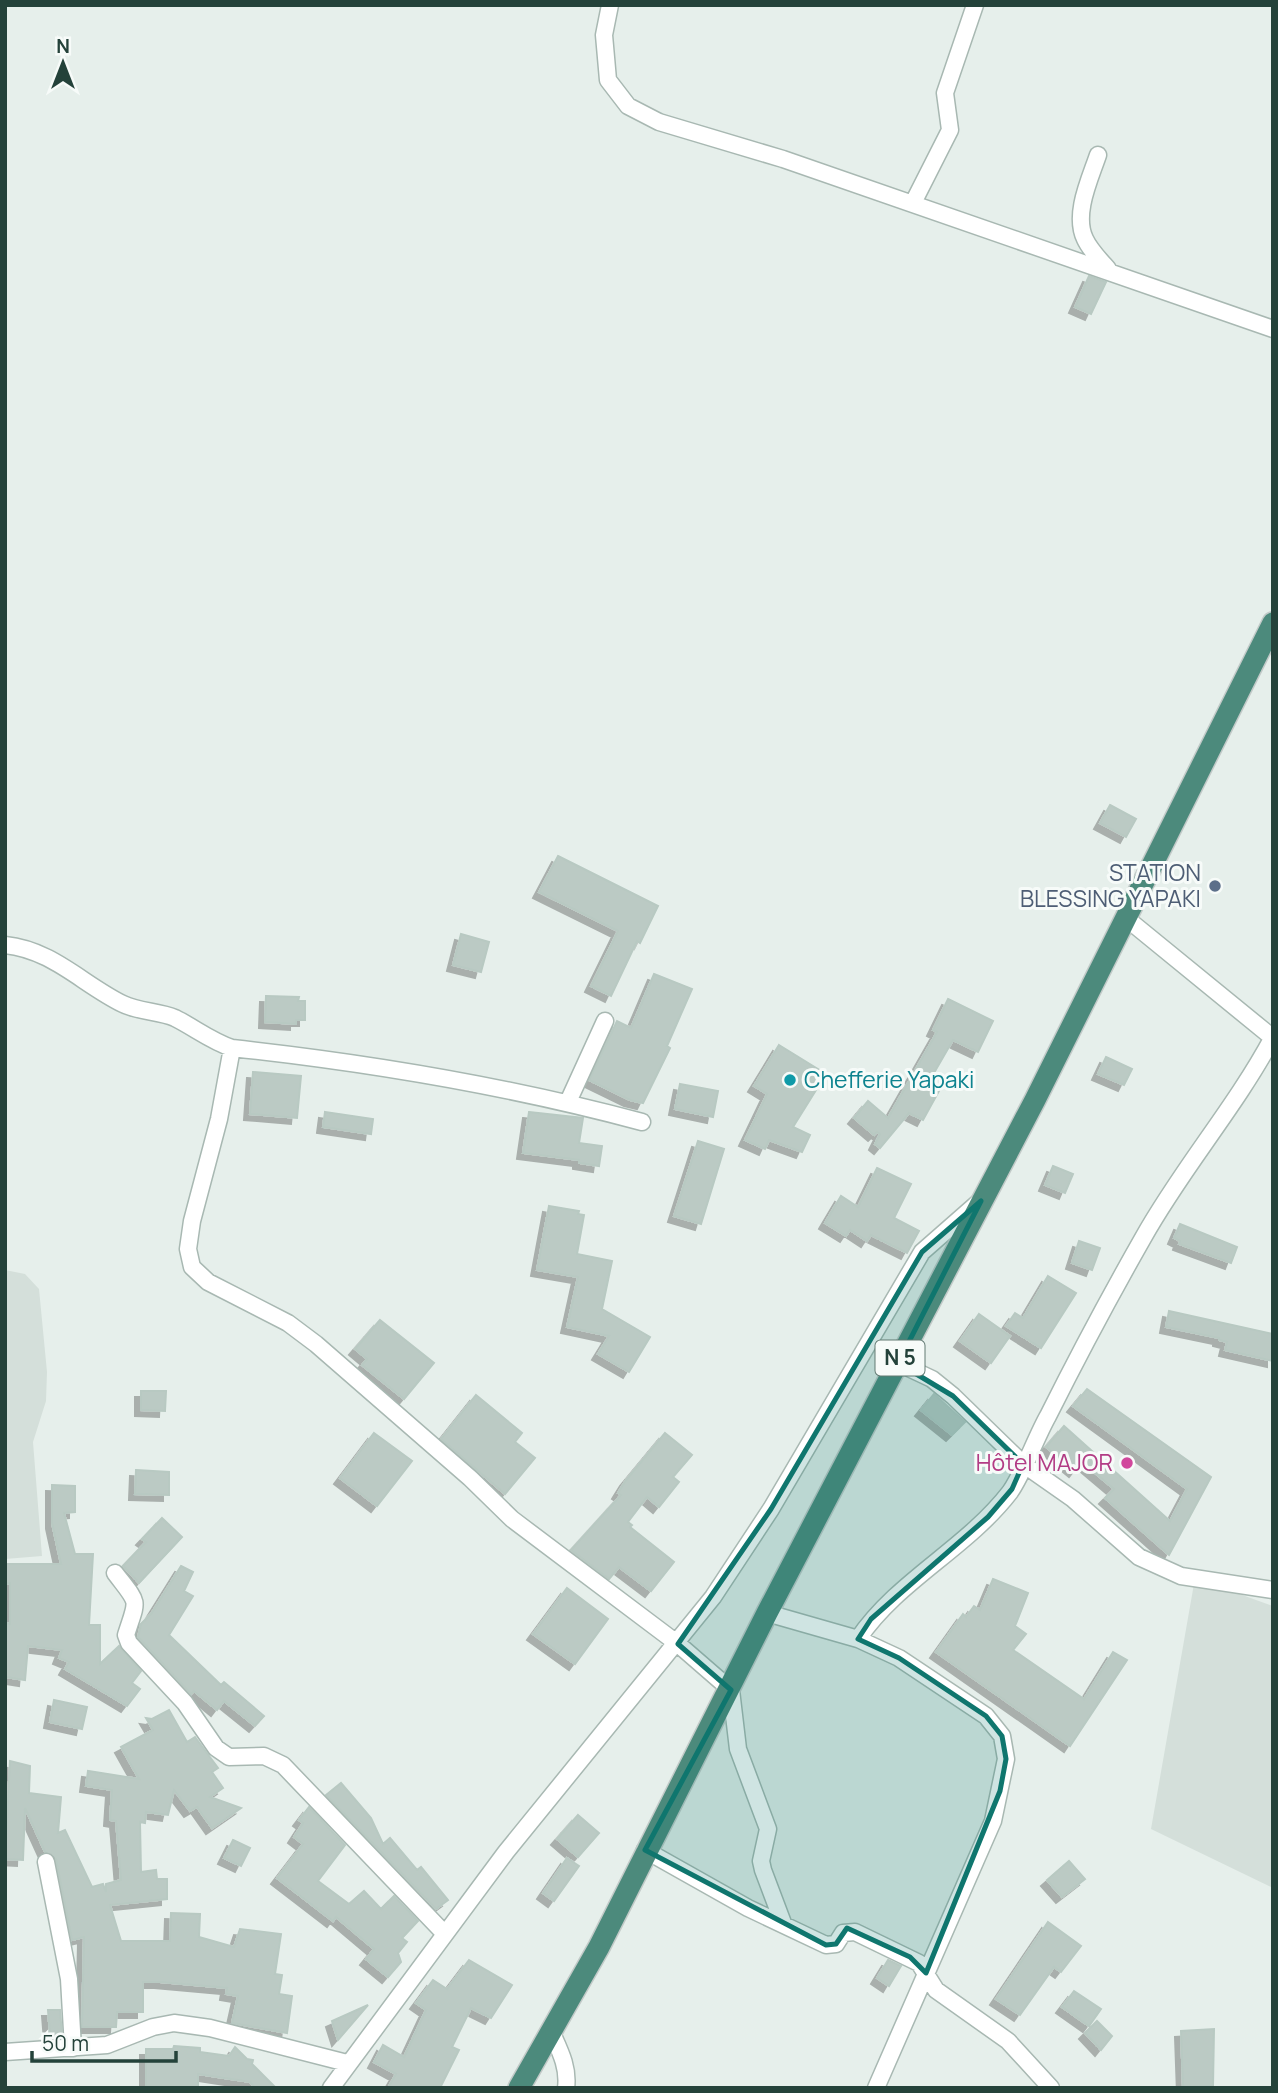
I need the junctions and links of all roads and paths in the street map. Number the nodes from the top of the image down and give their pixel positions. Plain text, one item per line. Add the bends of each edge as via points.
1 (610, 5) edge
2 (975, 5) edge
3 (1098, 155) dead end
4 (913, 203) junction
5 (1108, 269) junction
6 (1273, 330) edge
7 (1273, 623) edge
8 (1126, 918) junction
9 (5, 945) edge
10 (605, 1021) dead end
11 (1273, 1038) edge
12 (232, 1048) junction
13 (568, 1102) junction
14 (642, 1122) dead end
15 (981, 1201) junction
16 (898, 1363) junction
17 (1023, 1464) junction
18 (114, 1573) dead end
19 (1273, 1590) edge
20 (767, 1613) junction
21 (858, 1639) junction
22 (678, 1644) junction
23 (731, 1690) junction
24 (645, 1850) junction
25 (46, 1862) dead end
26 (783, 1923) junction
27 (444, 1933) junction
28 (926, 1973) junction
29 (551, 2031) junction
30 (73, 2048) junction
31 (5, 2052) edge
32 (347, 2063) junction
33 (331, 2088) edge
34 (519, 2088) edge
35 (566, 2088) edge
36 (876, 2088) edge
37 (1051, 2088) edge

1 - 4 street via 604,35 608,80 628,106 660,122
2 - 4 street via 945,93 950,130
3 - 5 street via 1081,223 1085,241
4 - 5 street
5 - 6 street
7 - 8 highway, N 5
8 - 11 street
8 - 15 highway, N 5
9 - 12 street via 36,950 126,1005 173,1017 213,1042
10 - 13 street
11 - 17 street via 1246,1087 1143,1238
12 - 13 street via 401,1070
12 - 22 street via 192,1221 188,1249 192,1267 208,1282 288,1323 316,1344 512,1519
13 - 14 street
15 - 16 highway, N 5
15 - 22 street via 922,1252 771,1510
16 - 17 street via 932,1379
16 - 20 highway, N 5
17 - 19 street via 1073,1499 1139,1557 1181,1576
17 - 21 street via 1012,1489 988,1517 871,1619
18 - 27 street via 134,1599 135,1614 126,1635 129,1643 167,1682 216,1748 229,1757 264,1756 283,1765
20 - 21 street
20 - 23 highway, N 5
21 - 28 street via 899,1658 986,1716 1002,1736 1006,1759 993,1821
22 - 23 street
22 - 27 street via 610,1722
23 - 24 highway, N 5
23 - 26 street via 738,1749 768,1829 763,1870
24 - 26 street
24 - 29 highway, N 5 via 599,1947
25 - 30 street via 69,1979
26 - 28 street via 830,1946 844,1933 855,1932 910,1957
27 - 32 street
28 - 36 street
28 - 37 street via 936,1990 1008,2041
29 - 34 highway, N 5
29 - 35 street via 562,2055
30 - 31 street
30 - 32 street via 107,2045 174,2023
32 - 33 street

